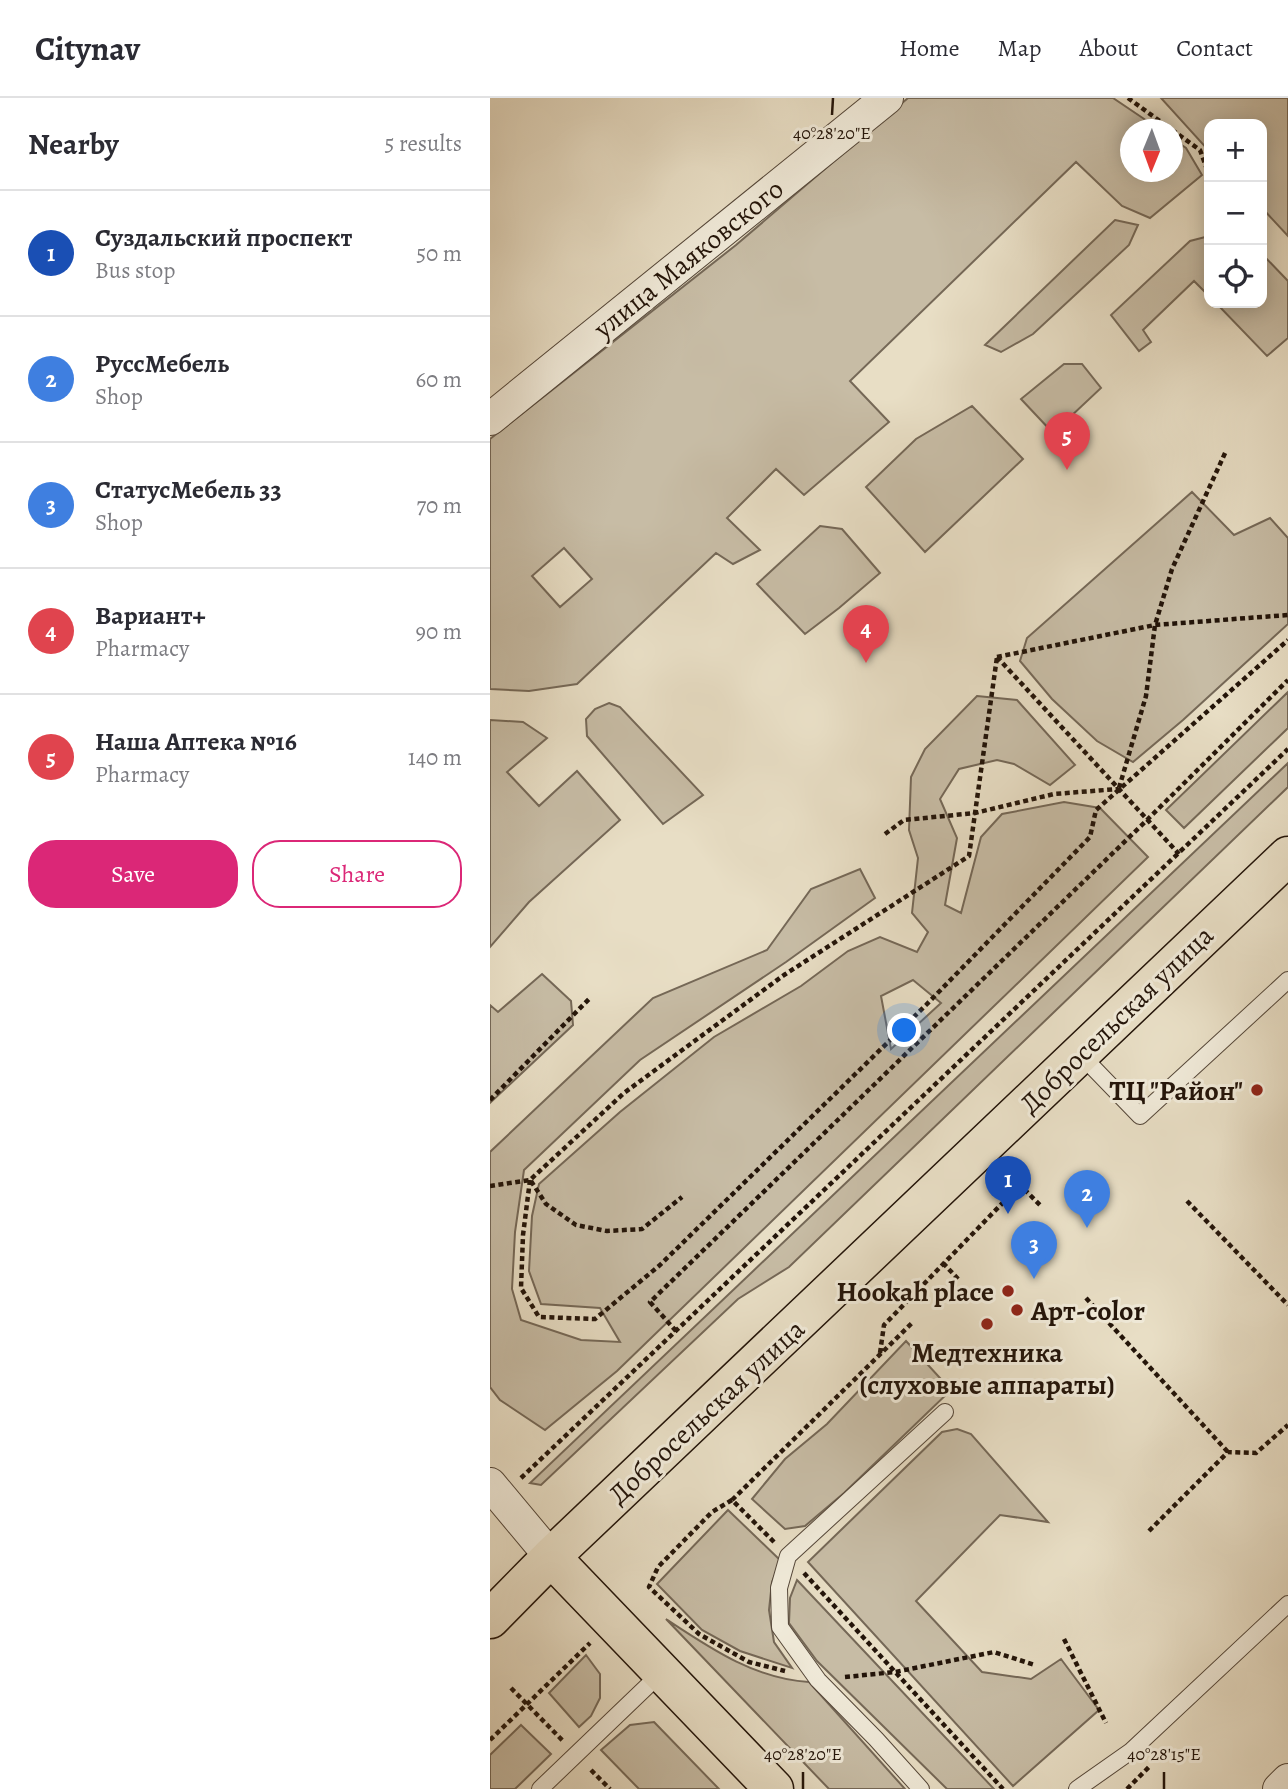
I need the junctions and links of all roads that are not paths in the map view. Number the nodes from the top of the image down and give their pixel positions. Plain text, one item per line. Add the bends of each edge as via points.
1 (887, 98) edge
2 (490, 419) edge
3 (1288, 856) edge
4 (1288, 979) edge
5 (1080, 1054) junction
6 (945, 1412) dead end
7 (496, 1490) edge
8 (551, 1558) junction
9 (1288, 1604) edge
10 (490, 1619) edge
11 (661, 1673) junction
12 (1288, 1780) edge
13 (540, 1789) edge
14 (774, 1789) edge
15 (921, 1789) edge
16 (1077, 1789) edge
17 (1279, 1789) edge

1 - 2 street, улица Маяковского
3 - 5 main road, Добросельская улица
4 - 5 lane via 1140,1116
5 - 8 main road, Добросельская улица
6 - 15 lane via 788,1556 779,1588 780,1627 818,1680
7 - 8 street
8 - 10 main road, Добросельская улица
8 - 11 main road
9 - 16 lane via 1131,1751
11 - 13 lane
11 - 14 main road
12 - 17 street

